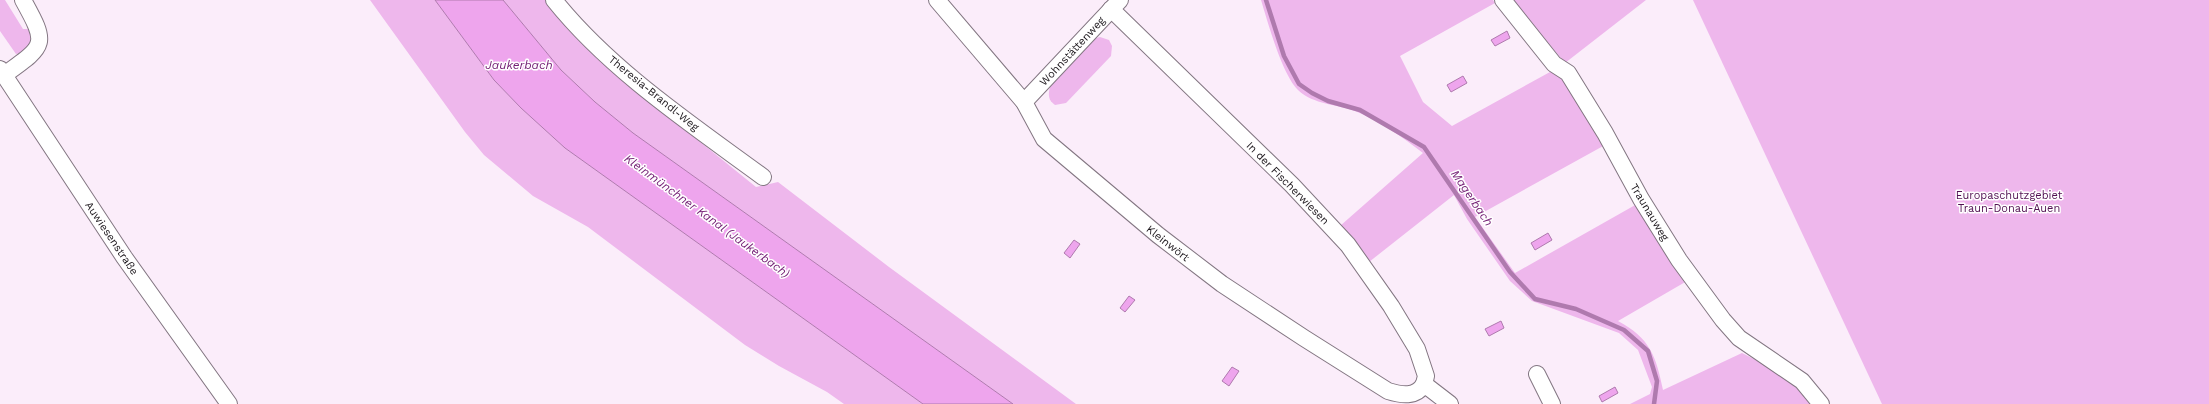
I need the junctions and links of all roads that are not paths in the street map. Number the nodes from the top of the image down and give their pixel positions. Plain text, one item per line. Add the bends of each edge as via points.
1 (23, 0) edge
2 (554, 0) edge
3 (937, 0) edge
4 (1504, 0) edge
5 (1116, 5) edge
6 (2, 72) edge
7 (1024, 102) junction
8 (763, 176) dead end
9 (1537, 374) dead end
10 (1424, 384) junction
11 (229, 404) edge
12 (1450, 404) edge
13 (1552, 404) edge
14 (1821, 404) edge

1 - 6 street via 39,28 39,43 30,57
2 - 8 street, Theresia-Brandl-Weg via 606,54 667,106
3 - 7 street, Kleinwört
4 - 14 street, Traunauweg via 1554,64 1568,73 1645,206 1679,260 1723,320 1739,338 1802,382
5 - 7 street, Wohnstättenweg
5 - 10 street, In der Fischerwiesen via 1348,245 1391,306 1417,349 1426,376
6 - 11 street, Auwiesenstraße via 124,257
7 - 10 street, Kleinwört via 1044,139 1158,235 1222,284 1388,391 1407,395 1421,390
9 - 13 street
10 - 12 street

